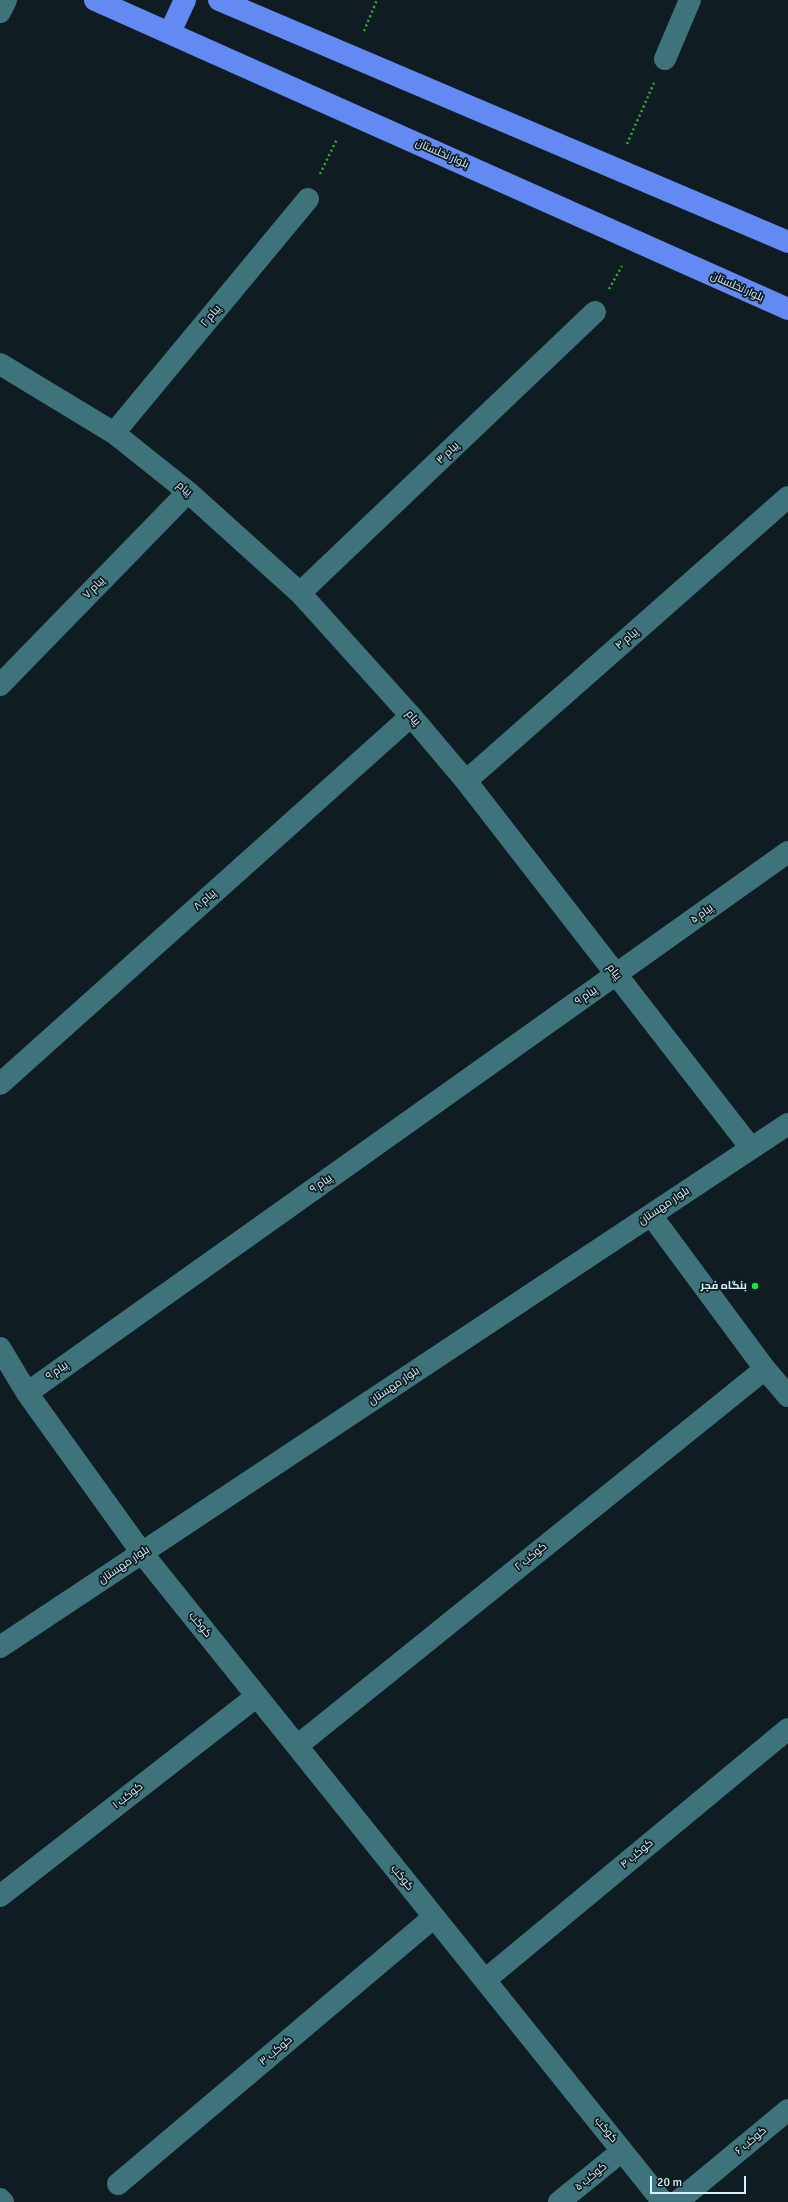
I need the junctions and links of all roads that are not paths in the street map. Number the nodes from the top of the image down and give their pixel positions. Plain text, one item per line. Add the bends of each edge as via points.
1 (6, 0) edge
2 (95, 0) edge
3 (185, 0) edge
4 (218, 0) edge
5 (690, 0) edge
6 (0, 12) edge
7 (170, 32) junction
8 (665, 59) road end
9 (308, 199) road end
10 (788, 242) edge
11 (788, 309) edge
12 (596, 312) road end
13 (0, 364) edge
14 (114, 433) junction
15 (188, 492) junction
16 (788, 497) edge
17 (300, 593) junction
18 (0, 685) edge
19 (411, 716) junction
20 (466, 781) junction
21 (788, 852) edge
22 (616, 975) junction
23 (0, 1084) edge
24 (788, 1124) edge
25 (751, 1148) junction
26 (651, 1215) junction
27 (0, 1348) edge
28 (765, 1369) junction
29 (27, 1392) junction
30 (788, 1396) edge
31 (142, 1553) junction
32 (0, 1647) edge
33 (257, 1696) junction
34 (788, 1729) edge
35 (297, 1746) junction
36 (0, 1896) edge
37 (434, 1917) junction
38 (485, 1980) junction
39 (788, 2110) edge
40 (622, 2151) junction
41 (118, 2184) dead end
42 (0, 2199) edge
43 (3, 2202) edge
44 (559, 2202) edge
45 (663, 2202) edge
46 (677, 2202) edge

1 - 6 street
2 - 7 main road, بلوار نخلستان
3 - 7 main road
4 - 10 main road
5 - 8 street
7 - 11 main road, بلوار نخلستان
9 - 14 street, پیام ۲
12 - 17 street, پیام ۳
13 - 14 street, پیام
14 - 15 street, پیام
15 - 17 street, پیام
15 - 18 street, پیام ۷
16 - 20 street, پیام ۴
17 - 19 street, پیام
19 - 20 street, پیام
19 - 23 street, پیام ۸
20 - 22 street, پیام
21 - 22 street, پیام ۵
22 - 25 street, پیام
22 - 29 street, پیام ۹
24 - 25 street, بلوار مهستان
25 - 26 street, بلوار مهستان
26 - 28 street
26 - 31 street, بلوار مهستان
27 - 29 street, کوکب
28 - 30 street
28 - 35 street, کوکب ۲
29 - 31 street, کوکب
31 - 32 street, بلوار مهستان
31 - 33 street, کوکب
33 - 35 street, کوکب
33 - 36 street, کوکب ۱
34 - 38 street, کوکب ۴
35 - 37 street, کوکب
37 - 38 street, کوکب
37 - 41 street, کوکب ۳
38 - 40 street, کوکب
39 - 46 street, کوکب ۶
40 - 44 street, کوکب ۵
40 - 45 street, کوکب
42 - 43 street

